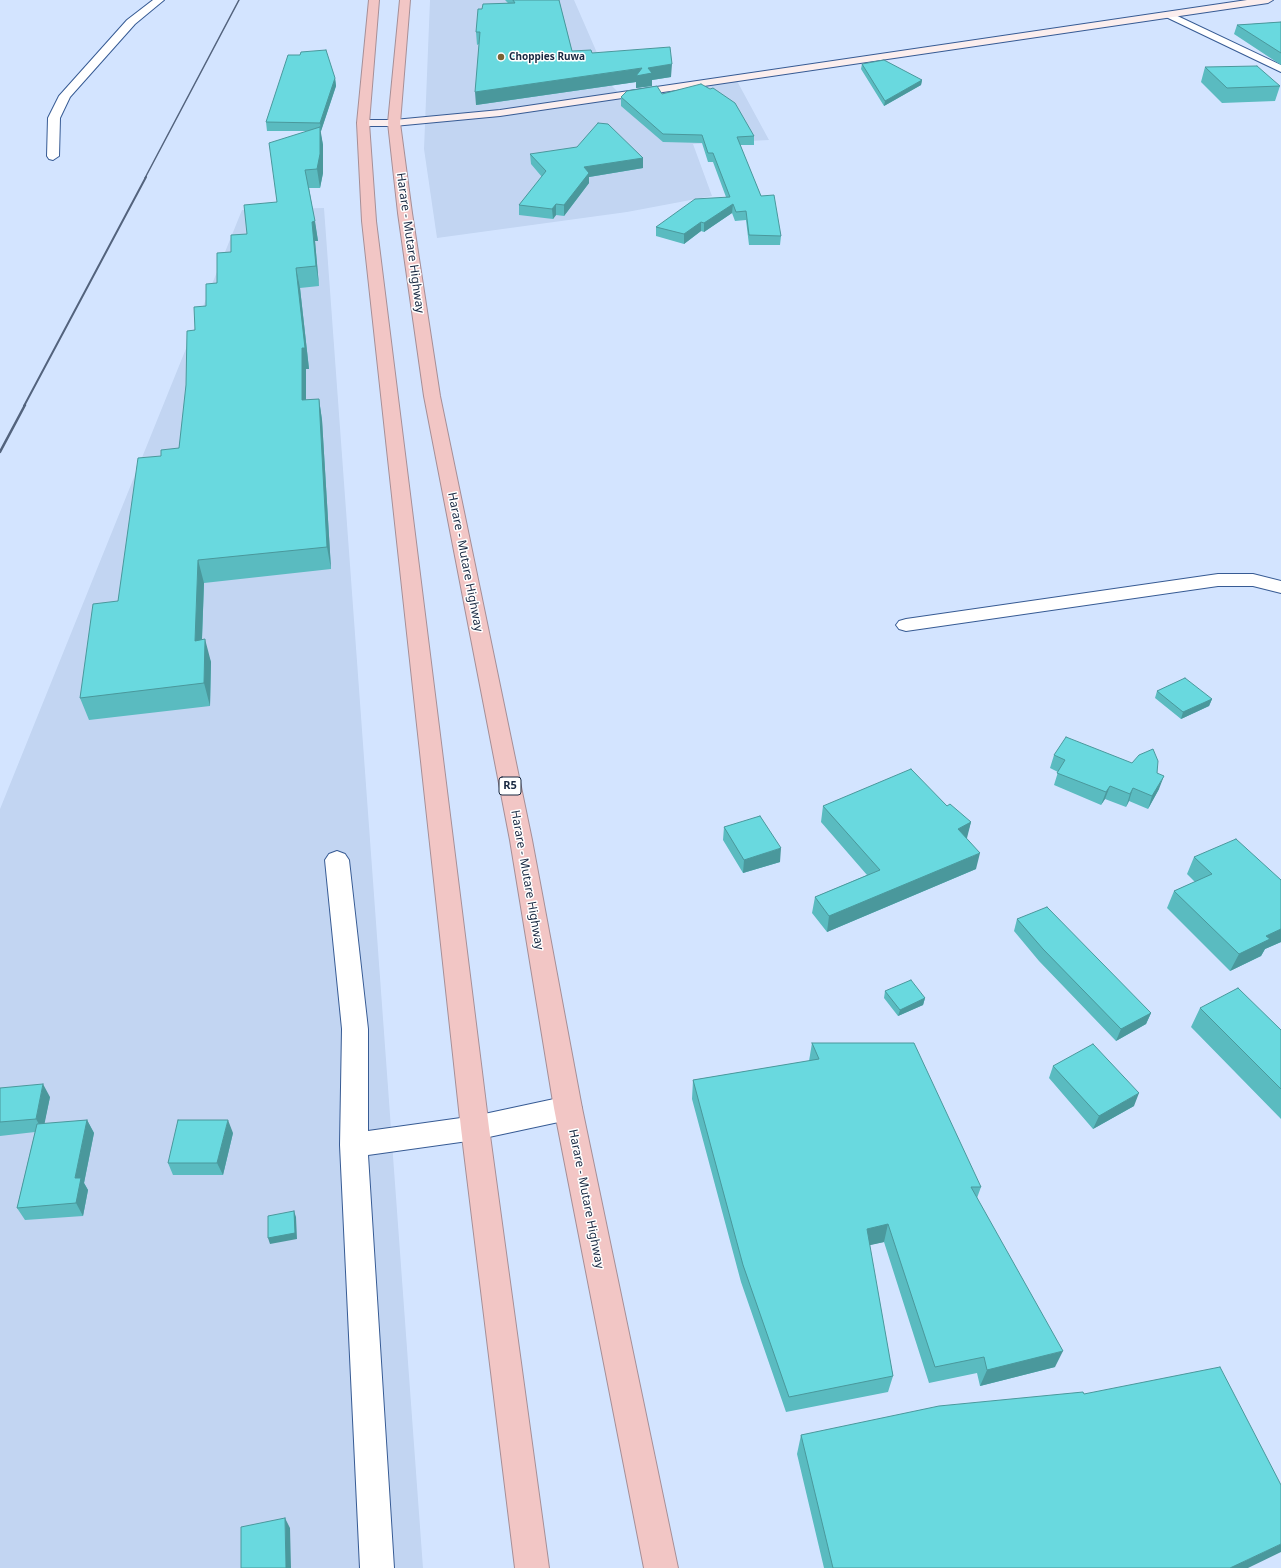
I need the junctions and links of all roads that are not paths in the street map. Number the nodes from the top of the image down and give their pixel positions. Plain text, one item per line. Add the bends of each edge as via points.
1 (159, 0) edge
2 (374, 0) edge
3 (406, 0) edge
4 (1268, 0) edge
5 (1169, 15) junction
6 (1281, 69) edge
7 (363, 123) junction
8 (394, 123) junction
9 (53, 156) dead end
10 (1281, 587) edge
11 (906, 626) dead end
12 (337, 860) dead end
13 (568, 1108) junction
14 (475, 1128) junction
15 (354, 1145) junction
16 (377, 1568) edge
17 (532, 1568) edge
18 (661, 1568) edge

1 - 9 street via 109,44 65,96 54,118
2 - 7 highway
3 - 8 highway, Harare - Mutare Highway / R5
4 - 5 street
5 - 6 street
5 - 8 street via 500,113
7 - 8 street
7 - 14 highway via 369,221
8 - 13 highway, Harare - Mutare Highway / R5 via 432,396 520,840
10 - 11 street via 1253,580 1218,580
12 - 15 street via 355,1030
13 - 14 street
13 - 18 highway, Harare - Mutare Highway / R5
14 - 15 street
14 - 17 highway
15 - 16 street

